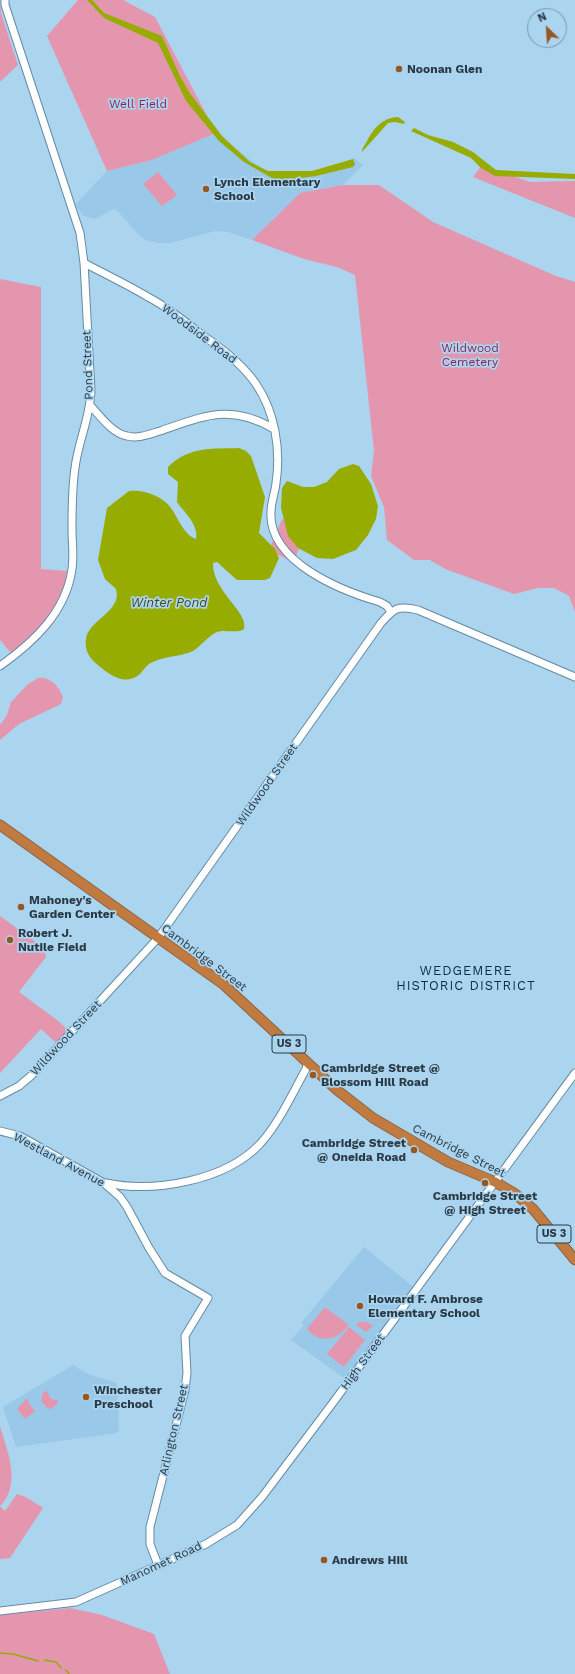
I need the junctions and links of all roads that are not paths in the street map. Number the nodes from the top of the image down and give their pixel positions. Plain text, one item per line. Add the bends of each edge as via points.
1 (5, 0) edge
2 (84, 263) junction
3 (90, 405) junction
4 (274, 428) junction
5 (391, 612) junction
6 (0, 666) edge
7 (575, 677) edge
8 (0, 825) edge
9 (158, 938) junction
10 (308, 1062) junction
11 (575, 1073) edge
12 (0, 1096) edge
13 (0, 1130) edge
14 (495, 1182) junction
15 (104, 1183) junction
16 (575, 1260) edge
17 (208, 1298) joint
18 (243, 1519) joint
19 (158, 1566) junction
20 (0, 1611) edge

1 - 2 street, Pond Street via 6,12 24,68 80,233
2 - 3 street, Pond Street
2 - 4 street, Woodside Road via 168,309 225,351 256,385 271,415
3 - 4 street via 118,432 127,436 143,436 218,414 245,415
3 - 6 street, Pond Street via 75,467 72,567 67,590 48,624
4 - 5 street, Woodside Road via 278,462 270,513 279,542 313,575 332,585 380,602
5 - 7 street via 401,607 418,610
5 - 9 street, Wildwood Street
8 - 9 highway, Cambridge Street / US 3
9 - 10 highway, Cambridge Street / US 3 via 229,988
9 - 12 street, Wildwood Street via 32,1076
10 - 14 highway, Cambridge Street / US 3 via 349,1100 384,1126 458,1167
10 - 15 street via 273,1127 258,1146 240,1160 219,1171 169,1185 122,1187
11 - 14 street, High Street
13 - 15 street, Westland Avenue via 20,1136
14 - 16 highway, Cambridge Street / US 3 via 514,1193 533,1209
14 - 18 street, High Street via 335,1400
15 - 17 street, Westland Avenue via 127,1206 165,1273
17 - 19 street, Arlington Street via 185,1336 185,1390 150,1527 150,1544
18 - 19 street, Manomet Road via 225,1534
19 - 20 street, Manomet Road via 76,1602

